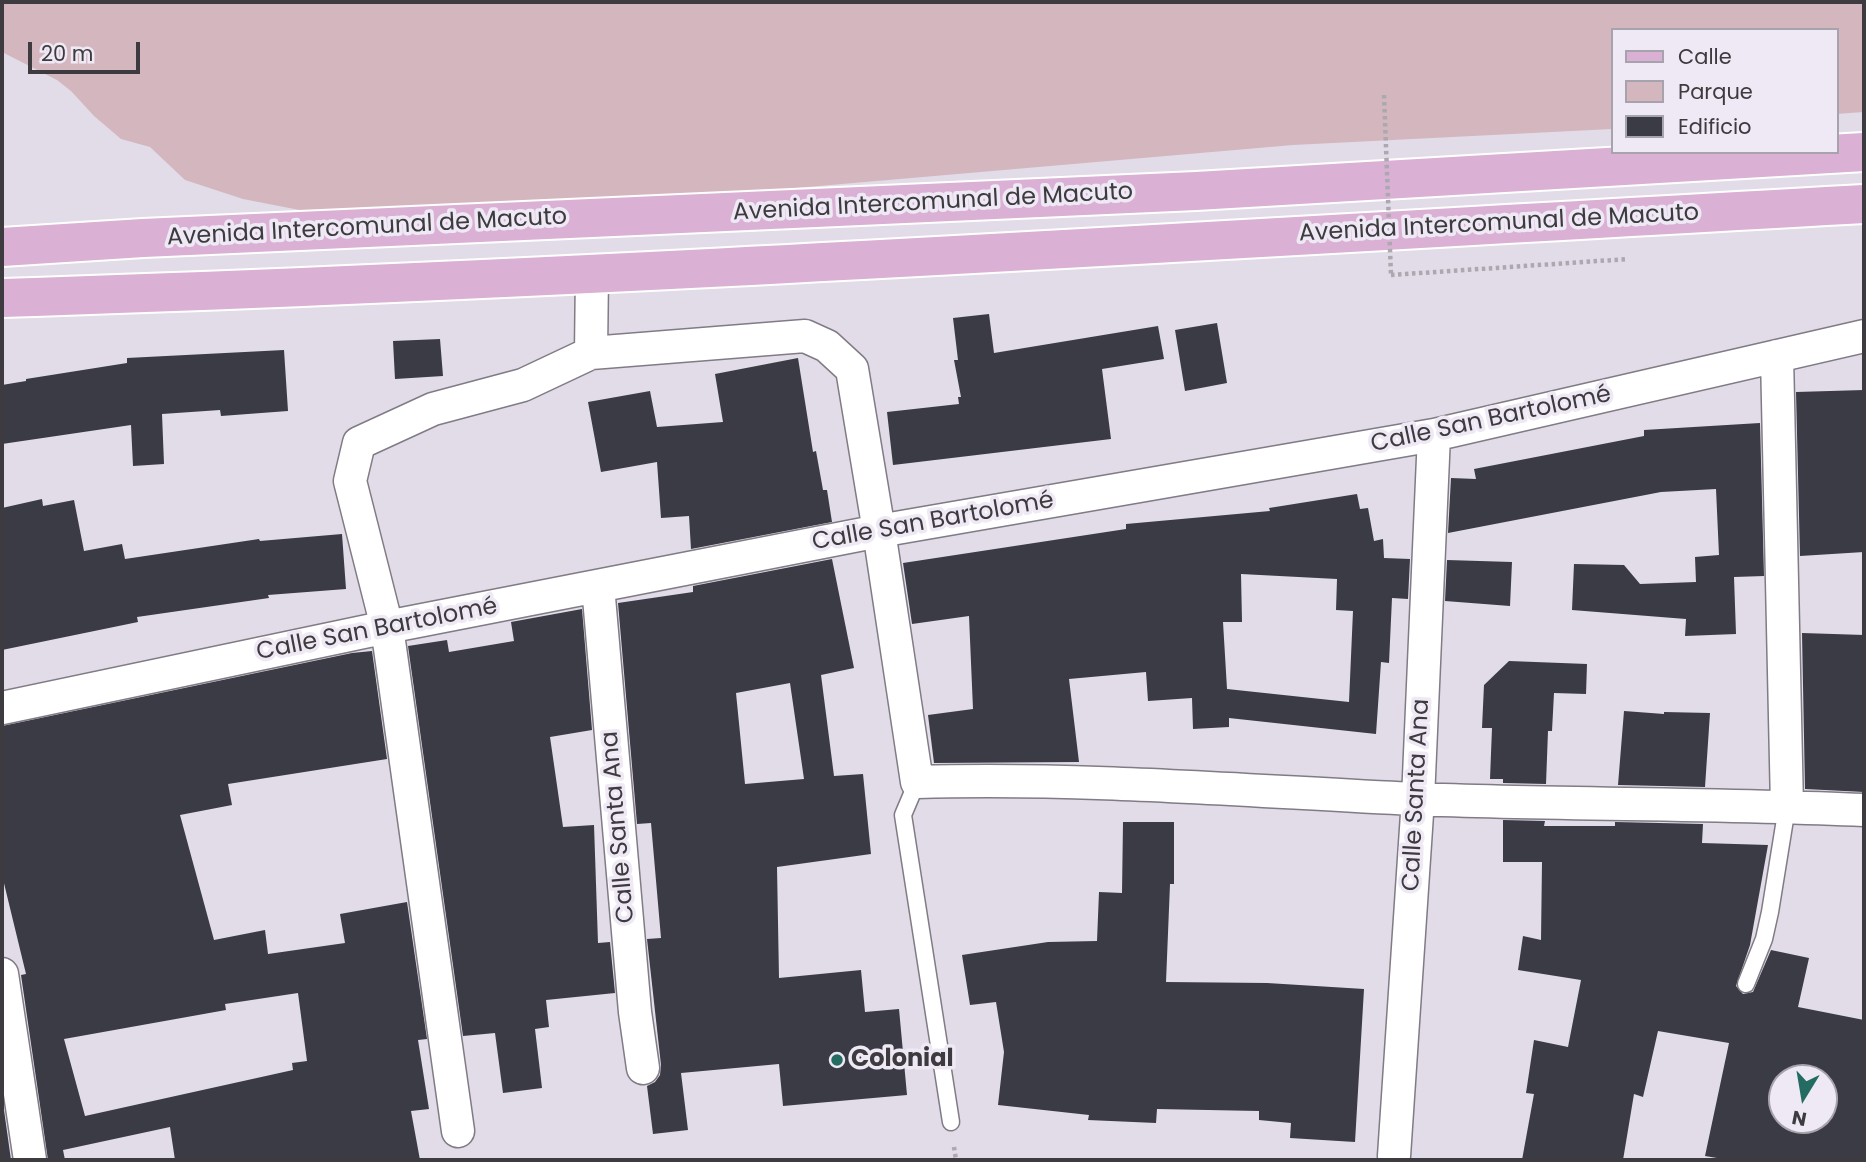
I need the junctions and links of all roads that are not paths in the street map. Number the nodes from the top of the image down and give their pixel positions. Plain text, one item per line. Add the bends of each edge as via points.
1 (1864, 152) edge
2 (1830, 154) edge
3 (1838, 154) edge
4 (1864, 204) edge
5 (2, 247) edge
6 (592, 273) junction
7 (2, 298) edge
8 (1864, 336) edge
9 (591, 353) junction
10 (1777, 356) junction
11 (1434, 435) junction
12 (879, 531) junction
13 (598, 586) junction
14 (387, 627) junction
15 (2, 708) edge
16 (916, 782) junction
17 (1418, 799) junction
18 (1787, 807) junction
19 (1864, 810) edge
20 (2, 974) edge
21 (1746, 984) dead end
22 (643, 1068) dead end
23 (951, 1122) dead end
24 (458, 1131) dead end
25 (1394, 1156) dead end
26 (30, 1160) edge

1 - 3 main road, Avenida Intercomunal de Macuto
2 - 5 main road, Avenida Intercomunal de Macuto via 1196,191
4 - 6 main road, Avenida Intercomunal de Macuto
6 - 7 main road, Avenida Intercomunal de Macuto
6 - 9 street
8 - 10 street, Calle San Bartolomé
9 - 12 street via 805,336 827,346 852,369
9 - 14 street via 523,385 433,409 359,443 349,481
10 - 11 street, Calle San Bartolomé
10 - 18 street
11 - 12 street, Calle San Bartolomé
11 - 17 street, Calle Santa Ana
12 - 13 street, Calle San Bartolomé
12 - 16 street
13 - 14 street, Calle San Bartolomé
13 - 22 street, Calle Santa Ana
14 - 15 street, Calle San Bartolomé
14 - 24 street
16 - 17 street via 1006,779
16 - 23 lane via 902,815
17 - 18 street
17 - 25 street, Calle Santa Ana
18 - 19 street
18 - 21 lane via 1764,939
20 - 26 street

